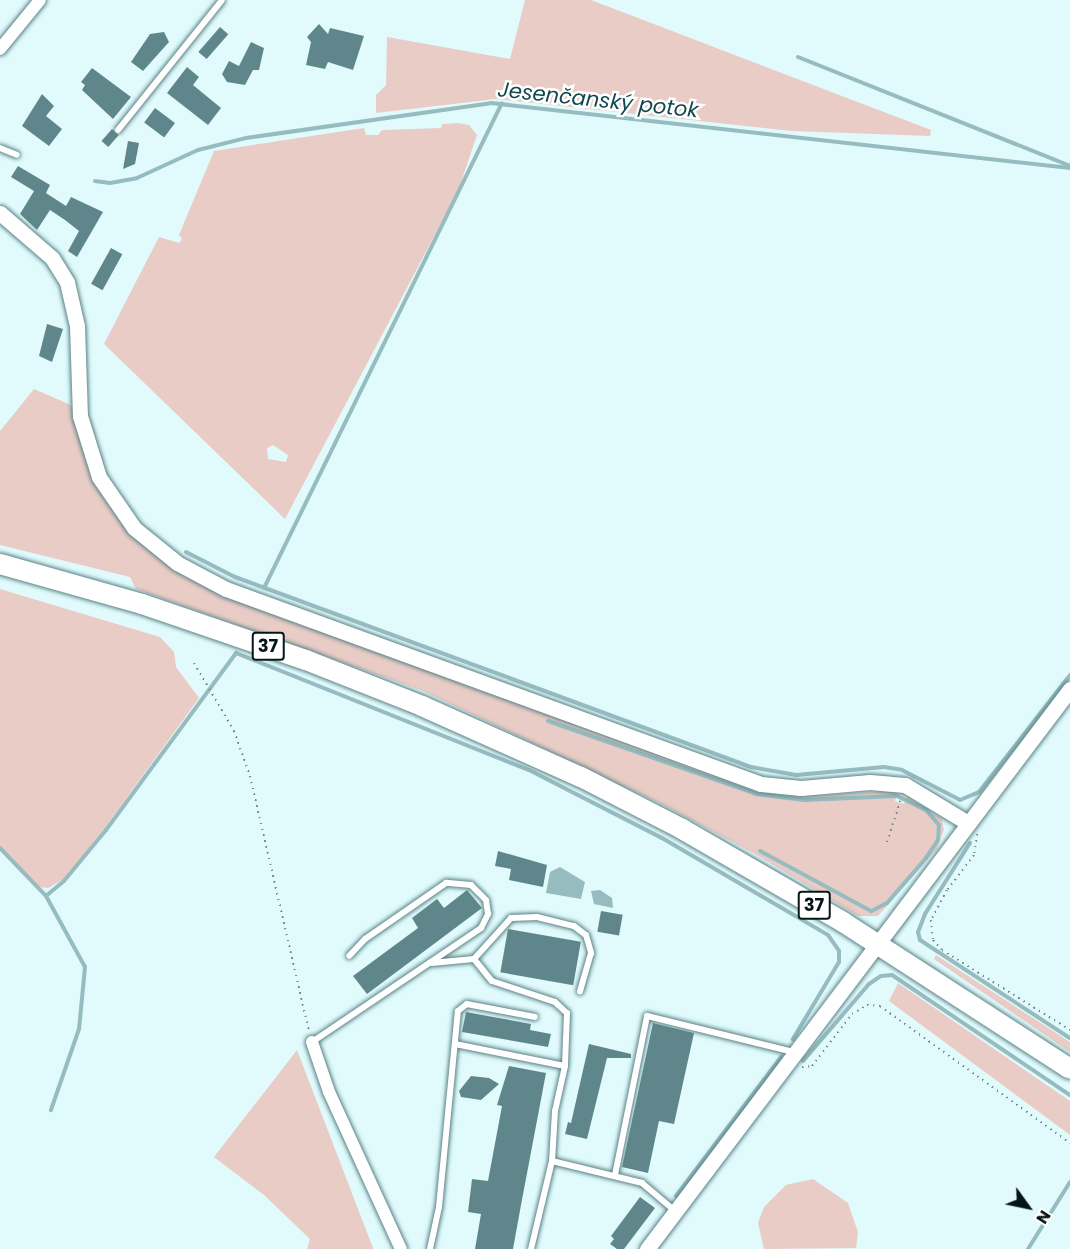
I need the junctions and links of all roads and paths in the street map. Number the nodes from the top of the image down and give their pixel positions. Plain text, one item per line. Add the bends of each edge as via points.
1 (40, 0) edge
2 (222, 0) edge
3 (0, 49) edge
4 (118, 130) dead end
5 (0, 148) edge
6 (17, 155) dead end
7 (0, 213) edge
8 (0, 564) edge
9 (194, 663) dead end
10 (1070, 689) edge
11 (899, 802) dead end
12 (968, 823) junction
13 (887, 842) dead end
14 (877, 943) junction
15 (349, 956) dead end
16 (474, 959) junction
17 (431, 963) junction
18 (580, 991) dead end
19 (535, 1017) dead end
20 (1070, 1030) edge
21 (312, 1042) junction
22 (455, 1044) junction
23 (792, 1056) junction
24 (565, 1066) junction
25 (1070, 1069) edge
26 (1070, 1143) edge
27 (552, 1161) junction
28 (615, 1175) junction
29 (675, 1211) junction
30 (401, 1249) edge
31 (430, 1249) edge
32 (531, 1249) edge
33 (647, 1249) edge

1 - 3 street
2 - 4 lane
5 - 6 lane
7 - 12 street via 52,258 67,282 77,326 80,416 99,477 134,528 177,563 226,589 761,784 801,788 870,782 905,785
8 - 14 main road, 37 via 234,634 487,734 644,808
9 - 21 path via 216,697 250,776
10 - 12 street
11 - 13 path
12 - 14 street
12 - 20 path via 975,831 978,846 937,907 930,926 933,940 942,950
14 - 23 street
14 - 25 main road, 37
15 - 17 lane via 365,939 446,883 471,885 486,900 486,921
16 - 17 lane
16 - 18 lane via 512,918 537,917 574,926 586,935 591,953
16 - 24 lane via 492,981 562,1005 568,1023
17 - 21 lane
19 - 22 lane via 464,1004 458,1011
21 - 30 street via 333,1102
22 - 24 lane
22 - 31 lane
23 - 26 path via 805,1068 812,1066 846,1019 867,1005 880,1006
23 - 28 lane via 647,1016 646,1038
23 - 29 street
24 - 27 lane via 555,1111
27 - 28 lane
27 - 32 lane
28 - 29 lane via 642,1183
29 - 33 street

